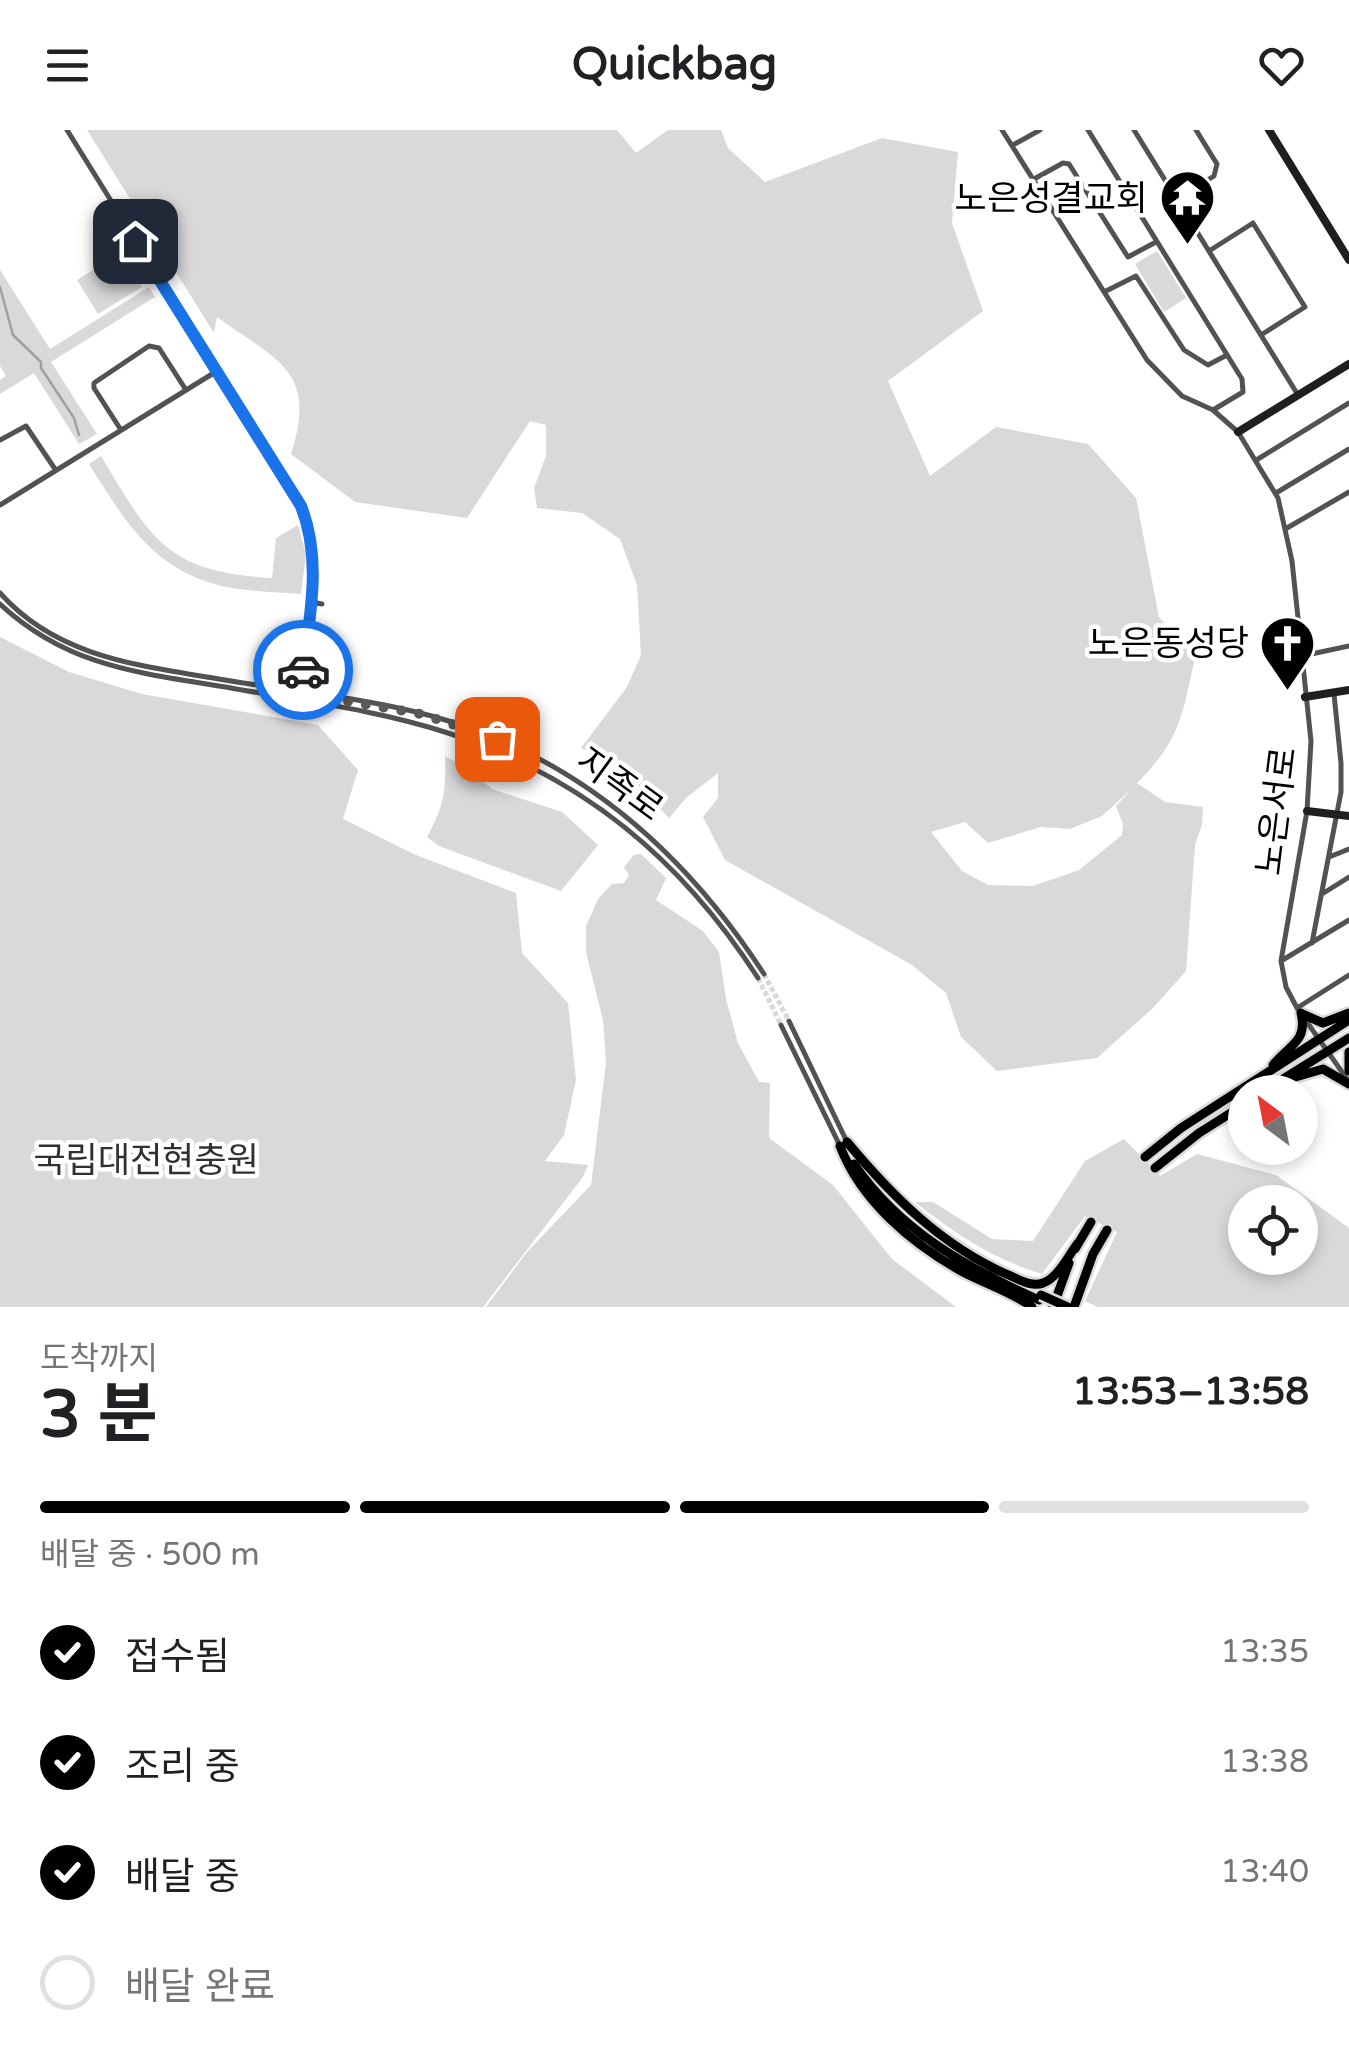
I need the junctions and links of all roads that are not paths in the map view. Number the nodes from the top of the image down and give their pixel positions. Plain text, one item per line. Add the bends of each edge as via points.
1 (67, 130) edge
2 (1002, 130) edge
3 (1040, 130) edge
4 (1088, 130) edge
5 (1134, 130) edge
6 (1196, 130) edge
7 (1269, 130) edge
8 (1014, 146) junction
9 (1034, 180) junction
10 (1177, 200) junction
11 (1157, 241) junction
12 (1209, 251) junction
13 (1349, 260) edge
14 (1104, 292) junction
15 (1261, 335) junction
16 (1227, 355) junction
17 (1349, 364) edge
18 (216, 372) junction
19 (186, 390) junction
20 (1299, 396) junction
21 (1349, 403) edge
22 (1212, 410) junction
23 (121, 430) junction
24 (1238, 432) junction
25 (0, 440) edge
26 (1349, 448) edge
27 (1257, 460) junction
28 (56, 470) junction
29 (1349, 492) edge
30 (1276, 493) junction
31 (0, 505) edge
32 (1286, 528) junction
33 (0, 593) edge
34 (312, 602) junction
35 (0, 604) edge
36 (322, 604) dead end
37 (1349, 646) edge
38 (1302, 656) junction
39 (1349, 690) edge
40 (1334, 694) junction
41 (300, 696) junction
42 (1306, 697) junction
43 (1349, 736) edge
44 (1339, 737) junction
45 (1345, 774) edge
46 (1307, 811) junction
47 (1336, 816) junction
48 (1349, 816) edge
49 (1349, 849) edge
50 (1330, 856) junction
51 (1349, 877) edge
52 (1322, 894) junction
53 (1349, 920) edge
54 (1312, 943) junction
55 (1281, 961) junction
56 (1349, 976) edge
57 (1299, 1010) junction
58 (1349, 1016) edge
59 (789, 1021) tunnel mouth
60 (782, 1025) tunnel mouth
61 (1349, 1038) edge
62 (1318, 1040) junction
63 (1327, 1052) junction
64 (1349, 1052) edge
65 (1268, 1070) junction
66 (1349, 1071) edge
67 (1290, 1075) edge
68 (1300, 1075) edge
69 (1349, 1083) edge
70 (1228, 1115) edge
71 (843, 1144) junction
72 (1146, 1157) tunnel mouth
73 (1155, 1168) tunnel mouth
74 (1092, 1222) tunnel mouth
75 (1107, 1230) tunnel mouth
76 (1078, 1243) junction
77 (1038, 1301) edge
78 (1054, 1307) edge
79 (1071, 1307) edge

1 - 18 street
2 - 8 street, 노은서로
3 - 8 street
4 - 11 street
5 - 10 street
6 - 10 street via 1218,164 1214,176
7 - 13 street
8 - 9 street, 노은서로
9 - 11 street via 1070,164 1126,254
9 - 14 street, 노은서로
10 - 12 street
11 - 16 street
12 - 15 street
12 - 15 street via 1252,224 1305,306
14 - 16 street via 1136,276 1190,356 1208,365
14 - 22 street, 노은서로 via 1167,384
15 - 20 street
16 - 22 street via 1243,392
17 - 20 street
18 - 19 street
18 - 34 street via 301,506 313,545
19 - 23 street
19 - 23 street via 155,346 98,378 94,388
20 - 24 street
21 - 27 street
22 - 24 street, 노은서로
23 - 28 street
24 - 27 street, 노은서로
25 - 28 street via 26,426
26 - 30 street
27 - 30 street, 노은서로
28 - 31 street
29 - 32 street
30 - 32 street, 노은서로
32 - 38 street, 노은서로
33 - 41 street, 지족로 via 27,619 89,653
34 - 36 street
34 - 41 street
35 - 41 street, 지족로 via 50,642 108,667
37 - 38 street
38 - 42 street, 노은서로
39 - 40 street
40 - 42 street
40 - 44 street
41 - 41 street, 지족로 via 450,722 570,776 679,862 728,920 761,976 678,874 566,784 446,732
42 - 46 street, 노은서로
43 - 44 street
44 - 45 street
45 - 47 street
46 - 47 street
46 - 55 street, 노은서로
47 - 48 street
47 - 50 street
49 - 50 street
50 - 52 street
51 - 52 street
52 - 54 street
53 - 54 street
54 - 55 street
55 - 57 street, 노은서로
56 - 57 street
57 - 58 main road via 1323,1023
57 - 62 street, 노은서로
57 - 65 main road via 1299,1040
58 - 62 main road
59 - 71 street
60 - 71 street
61 - 63 main road
62 - 63 street, 노은서로
62 - 65 main road
63 - 67 main road
63 - 69 street, 노은서로
64 - 66 main road
65 - 72 main road
68 - 69 main road via 1327,1070
70 - 73 main road
71 - 76 main road via 928,1226 1022,1281 1045,1283
71 - 77 main road via 917,1225
74 - 76 main road
75 - 79 main road
76 - 78 main road
77 - 78 main road, bridge
77 - 79 main road, bridge

